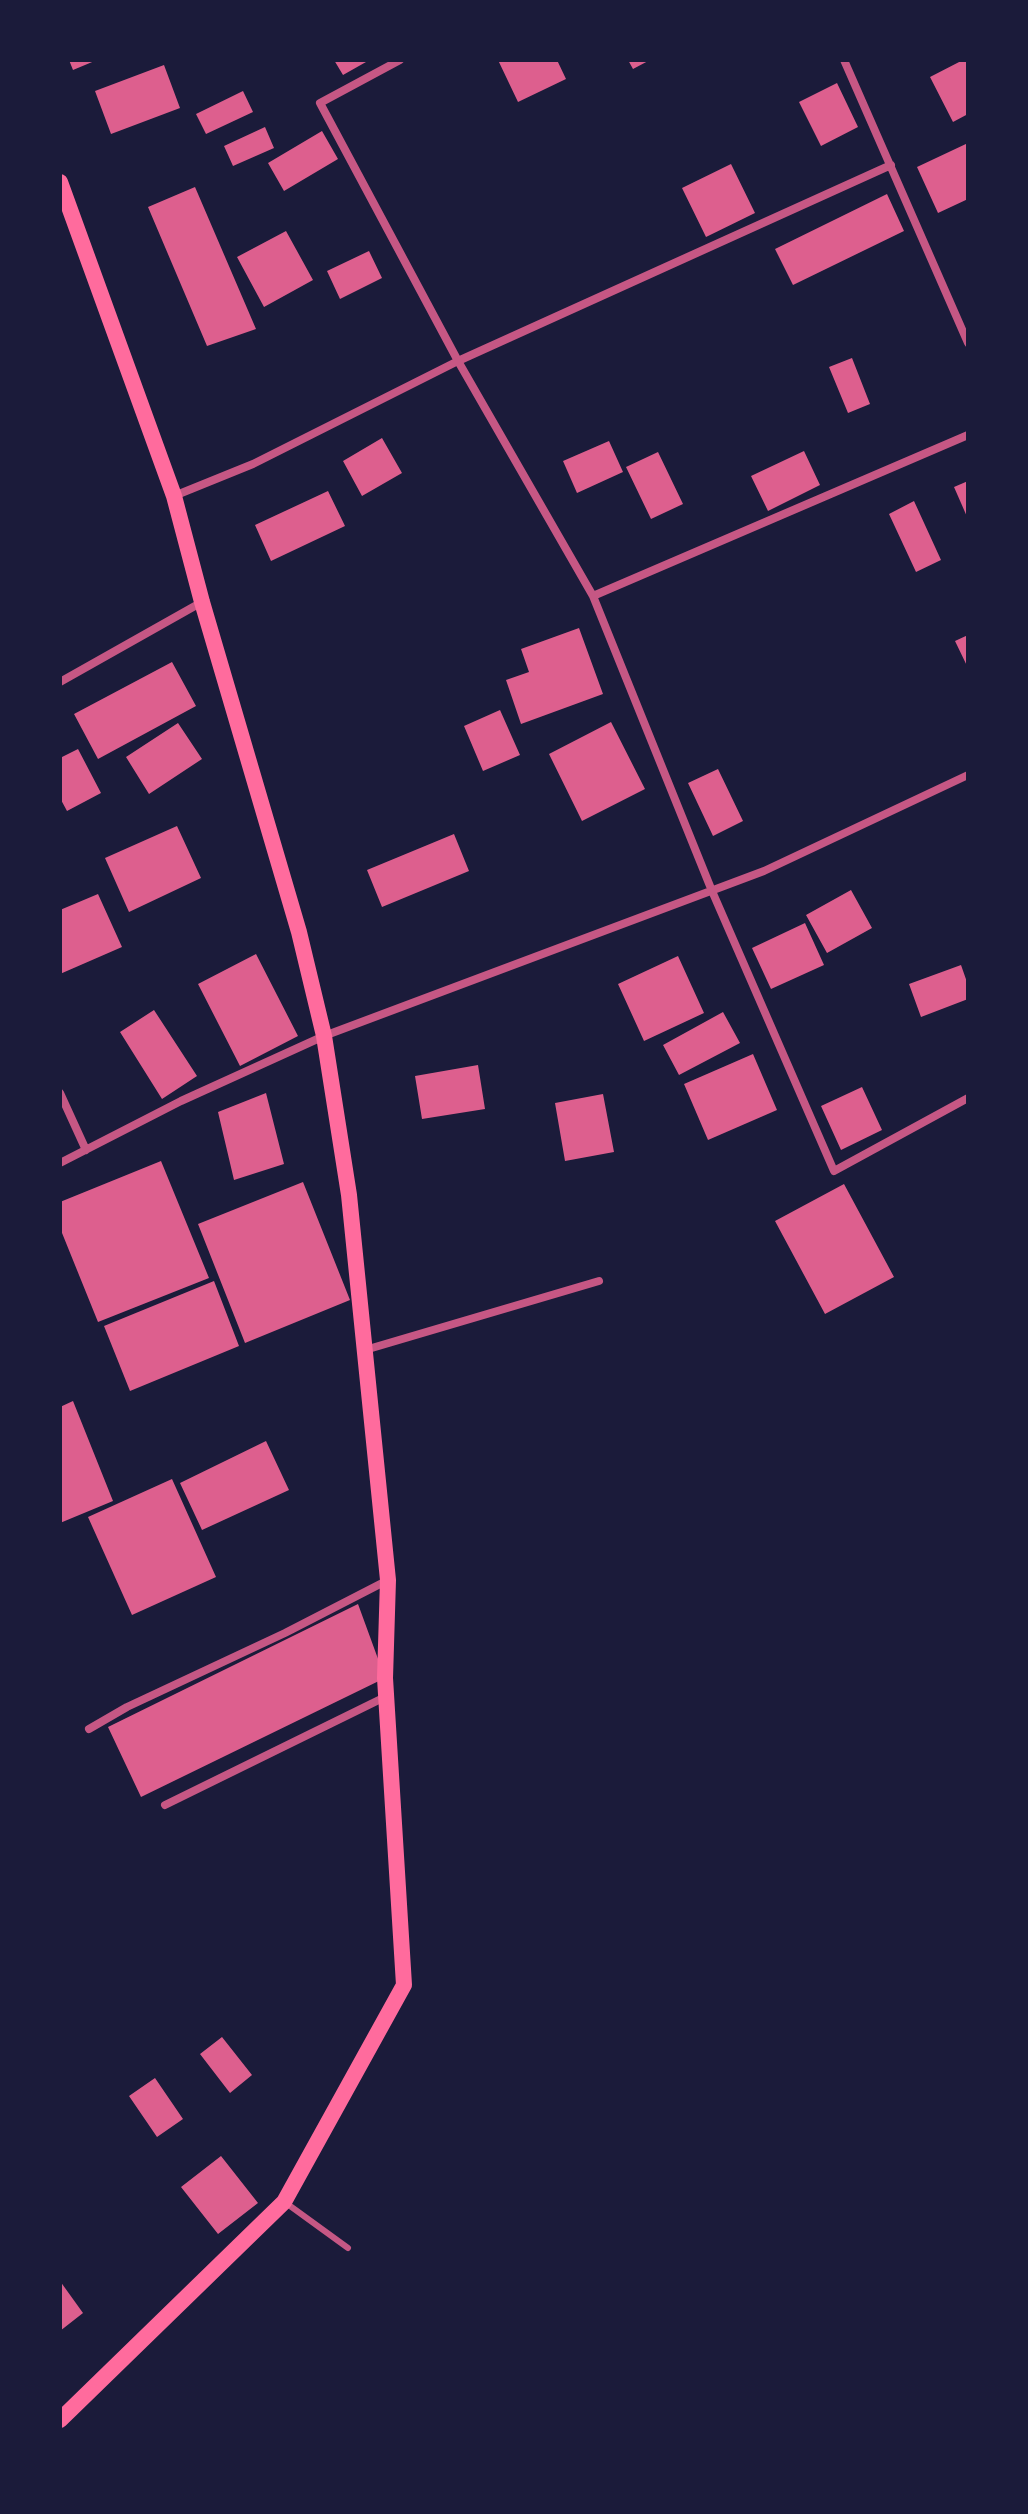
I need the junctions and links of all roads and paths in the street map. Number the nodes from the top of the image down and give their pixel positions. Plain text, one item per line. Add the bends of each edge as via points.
1 (400, 60) edge
2 (844, 60) edge
3 (891, 165) junction
4 (60, 182) edge
5 (968, 343) edge
6 (458, 361) junction
7 (968, 435) edge
8 (174, 496) junction
9 (593, 596) junction
10 (202, 602) junction
11 (60, 682) edge
12 (968, 775) edge
13 (712, 891) junction
14 (324, 1036) junction
15 (60, 1093) edge
16 (968, 1098) edge
17 (86, 1150) junction
18 (60, 1163) edge
19 (599, 1281) dead end
20 (365, 1350) junction
21 (388, 1580) junction
22 (386, 1697) junction
23 (89, 1729) dead end
24 (165, 1805) dead end
25 (284, 2202) junction
26 (348, 2248) dead end
27 (60, 2420) edge

1 - 6 street via 320,103
2 - 3 street
3 - 5 street
3 - 6 street
4 - 8 main road
6 - 8 street via 253,464
6 - 9 street
7 - 9 street
8 - 10 main road
9 - 13 street
10 - 11 street
10 - 14 main road via 299,932
12 - 13 street
13 - 14 street
13 - 16 street via 834,1171
14 - 17 street
14 - 20 main road via 349,1195
15 - 17 street
17 - 18 street
19 - 20 street
20 - 21 main road
21 - 22 main road
21 - 23 street
22 - 24 street
22 - 25 main road via 404,1985
25 - 26 lane
25 - 27 main road

